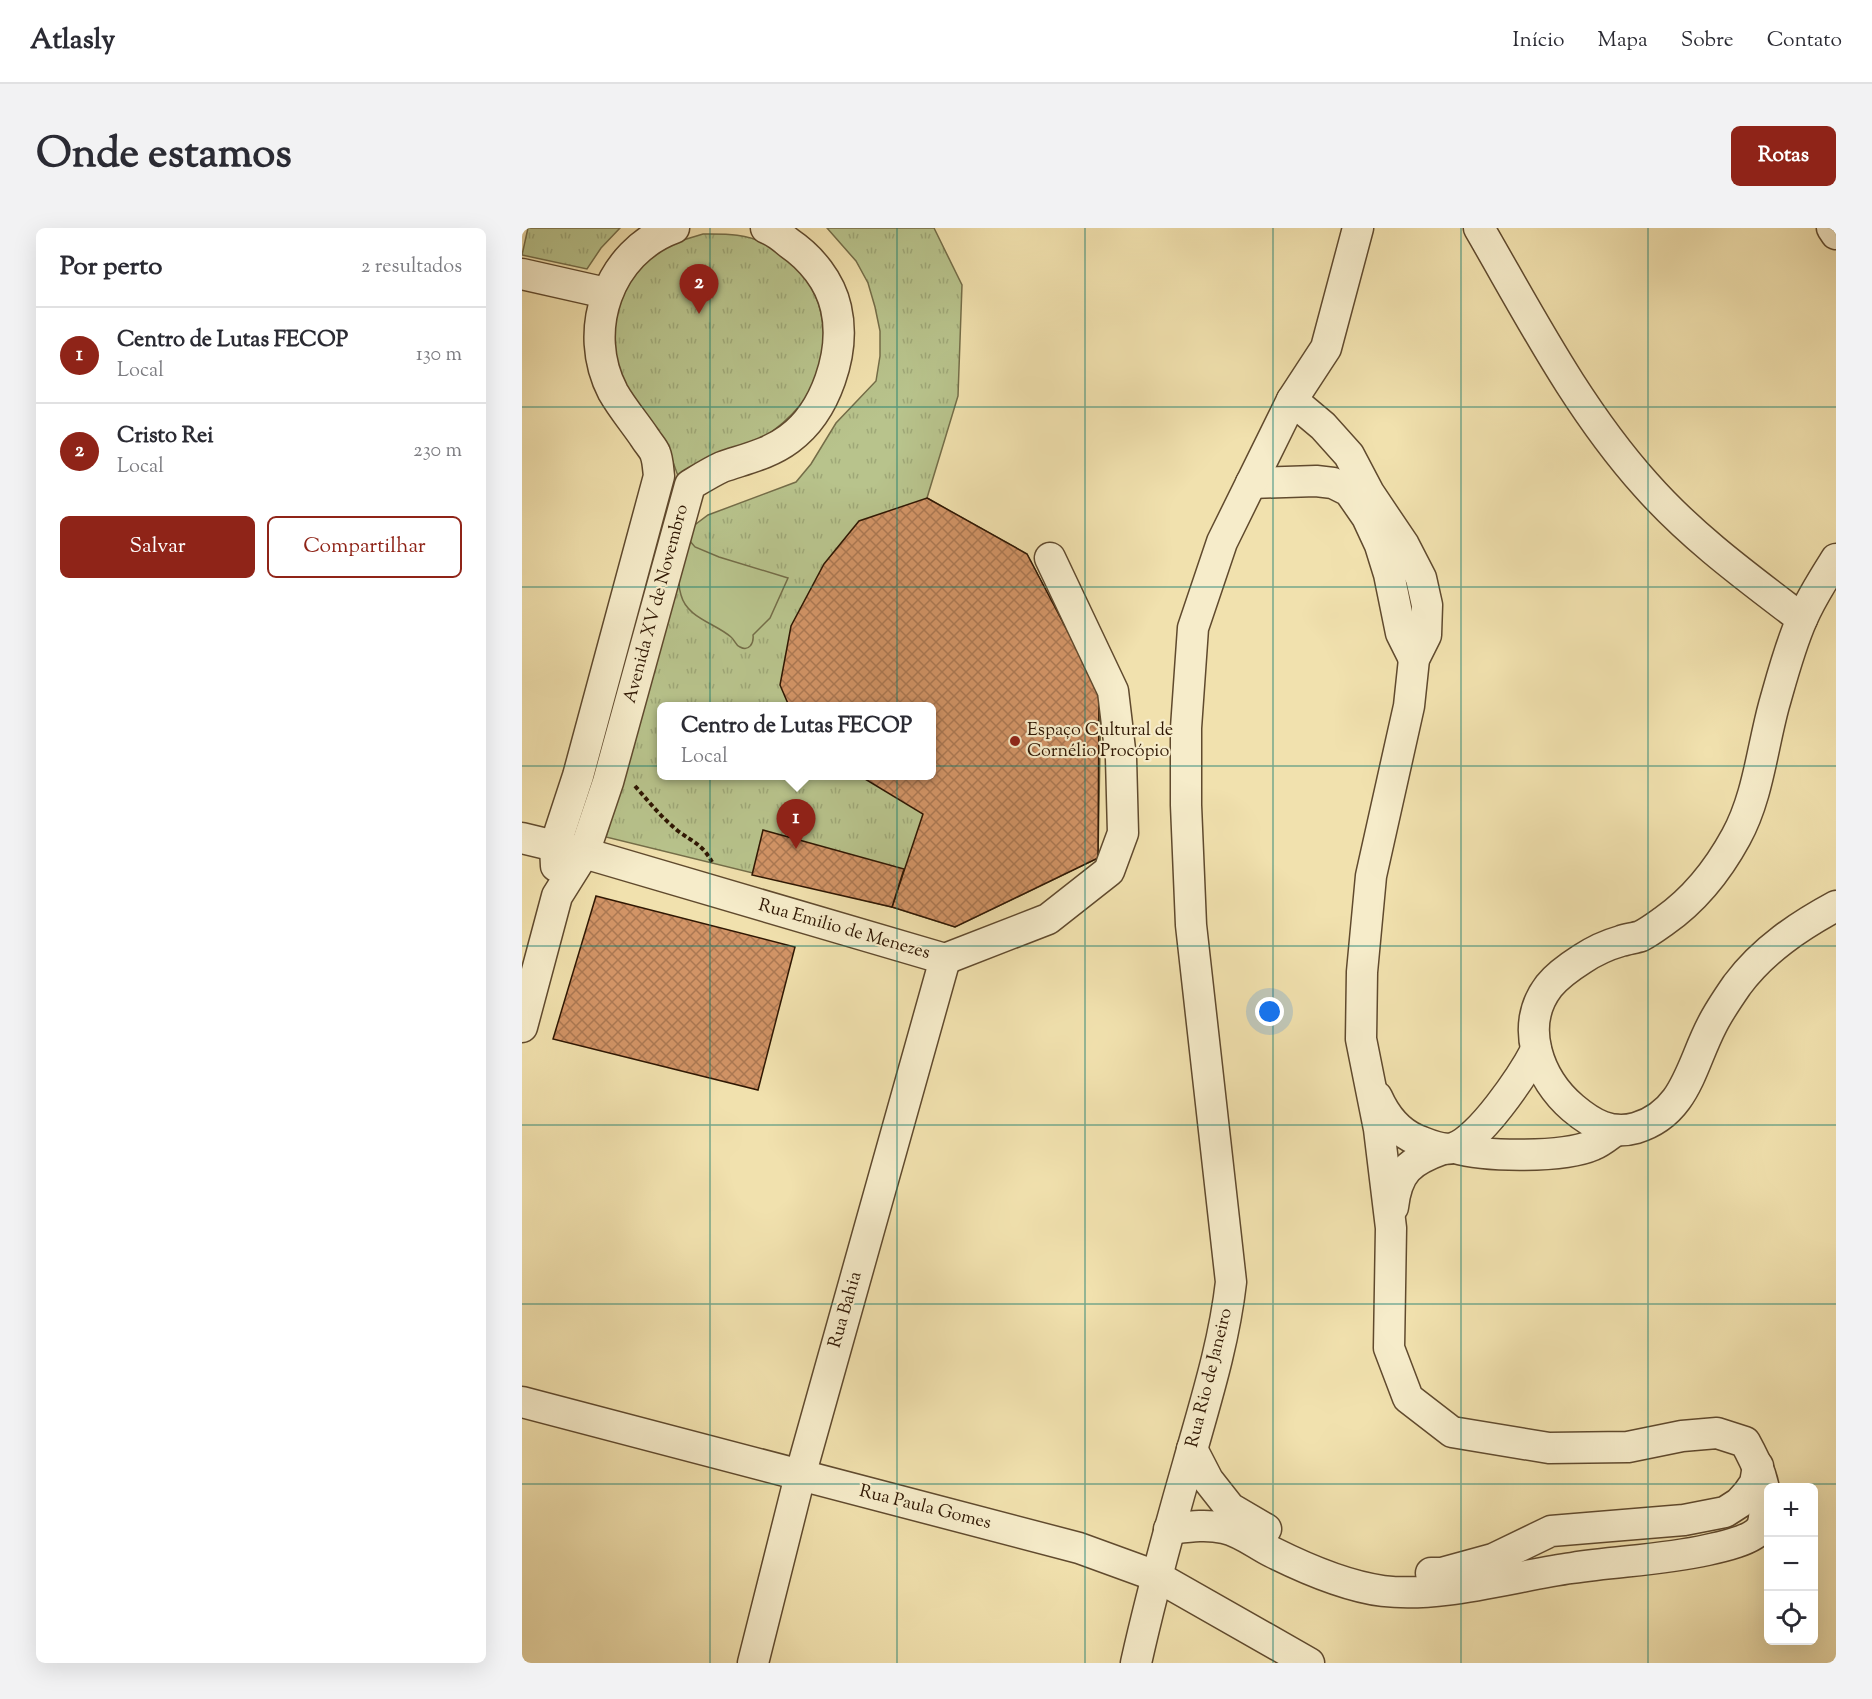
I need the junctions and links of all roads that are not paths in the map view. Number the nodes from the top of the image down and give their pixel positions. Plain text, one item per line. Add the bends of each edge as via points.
1 (674, 228) edge
2 (766, 228) edge
3 (1358, 228) edge
4 (1479, 228) edge
5 (1832, 228) edge
6 (1836, 234) edge
7 (522, 274) edge
8 (606, 293) junction
9 (1292, 400) junction
10 (1251, 483) junction
11 (1050, 558) dead end
12 (1836, 559) edge
13 (1802, 619) junction
14 (1414, 659) junction
15 (522, 838) edge
16 (555, 846) junction
17 (584, 853) junction
18 (557, 896) junction
19 (1836, 906) edge
20 (945, 959) junction
21 (522, 1027) edge
22 (1536, 1050) junction
23 (1369, 1078) junction
24 (1616, 1130) junction
25 (1449, 1148) junction
26 (1391, 1228) junction
27 (522, 1402) edge
28 (1192, 1449) junction
29 (1758, 1466) junction
30 (800, 1476) junction
31 (1169, 1529) junction
32 (1156, 1576) junction
33 (753, 1663) edge
34 (1136, 1663) edge
35 (1309, 1663) edge

1 - 8 street, Avenida XV de Novembro via 628,258
2 - 17 street, Avenida XV de Novembro via 801,250 822,275 836,308 838,346 832,379 817,410 790,439 690,485 608,782
3 - 9 street, Rua Rio de Janeiro via 1326,348
4 - 13 street via 1555,360 1612,444 1682,523
5 - 6 street
7 - 8 street
8 - 16 street, Avenida XV de Novembro via 599,330 602,361 613,392 656,453 660,476 578,776
9 - 10 street, Rua Rio de Janeiro
9 - 14 street via 1349,455 1421,578 1427,605 1426,635
10 - 14 street via 1316,481 1333,483 1349,491 1380,545 1401,633
10 - 28 street, Rua Rio de Janeiro via 1222,542 1193,628 1186,728 1191,925 1231,1282 1227,1321
11 - 20 street, Rua Emilio de Menezes via 1113,691 1121,758 1123,833 1109,870 1048,919
12 - 13 street
13 - 22 street via 1774,704 1749,809 1722,861 1665,921 1641,936 1582,959 1549,986 1535,1019
14 - 23 street via 1409,706 1371,876 1361,1039
15 - 16 street, Rua Emilio de Menezes
16 - 17 street, Rua Emilio de Menezes
16 - 18 street, Avenida XV de Novembro
17 - 18 street, Avenida XV de Novembro
17 - 20 street, Rua Emilio de Menezes
18 - 21 street, Avenida XV de Novembro
19 - 24 street via 1784,938 1739,982 1712,1025 1685,1088 1672,1105 1656,1119 1635,1128
20 - 30 street, Rua Bahia
22 - 24 street via 1560,1097 1598,1126
22 - 25 street via 1492,1113 1469,1137
23 - 25 street via 1379,1102 1399,1129 1410,1137
23 - 26 street
24 - 25 street via 1592,1146 1556,1152 1495,1154
25 - 26 street via 1409,1165 1393,1204
26 - 29 street via 1389,1348 1408,1398 1452,1432 1549,1448 1628,1447 1717,1433 1745,1442
27 - 30 street, Rua Paula Gomes
28 - 29 street via 1208,1480 1238,1514 1308,1552 1382,1572 1442,1573 1493,1559 1551,1532 1684,1520 1725,1512 1755,1483
28 - 31 street, Rua Rio de Janeiro
29 - 31 street via 1765,1485 1762,1527 1742,1540 1690,1553 1571,1568 1467,1587 1383,1591 1328,1577 1225,1528 1202,1525
30 - 32 street, Rua Paula Gomes via 1080,1548
30 - 33 street, Rua Bahia
31 - 32 street, Rua Rio de Janeiro
32 - 34 street, Rua Rio de Janeiro
32 - 35 street, Rua Paula Gomes

